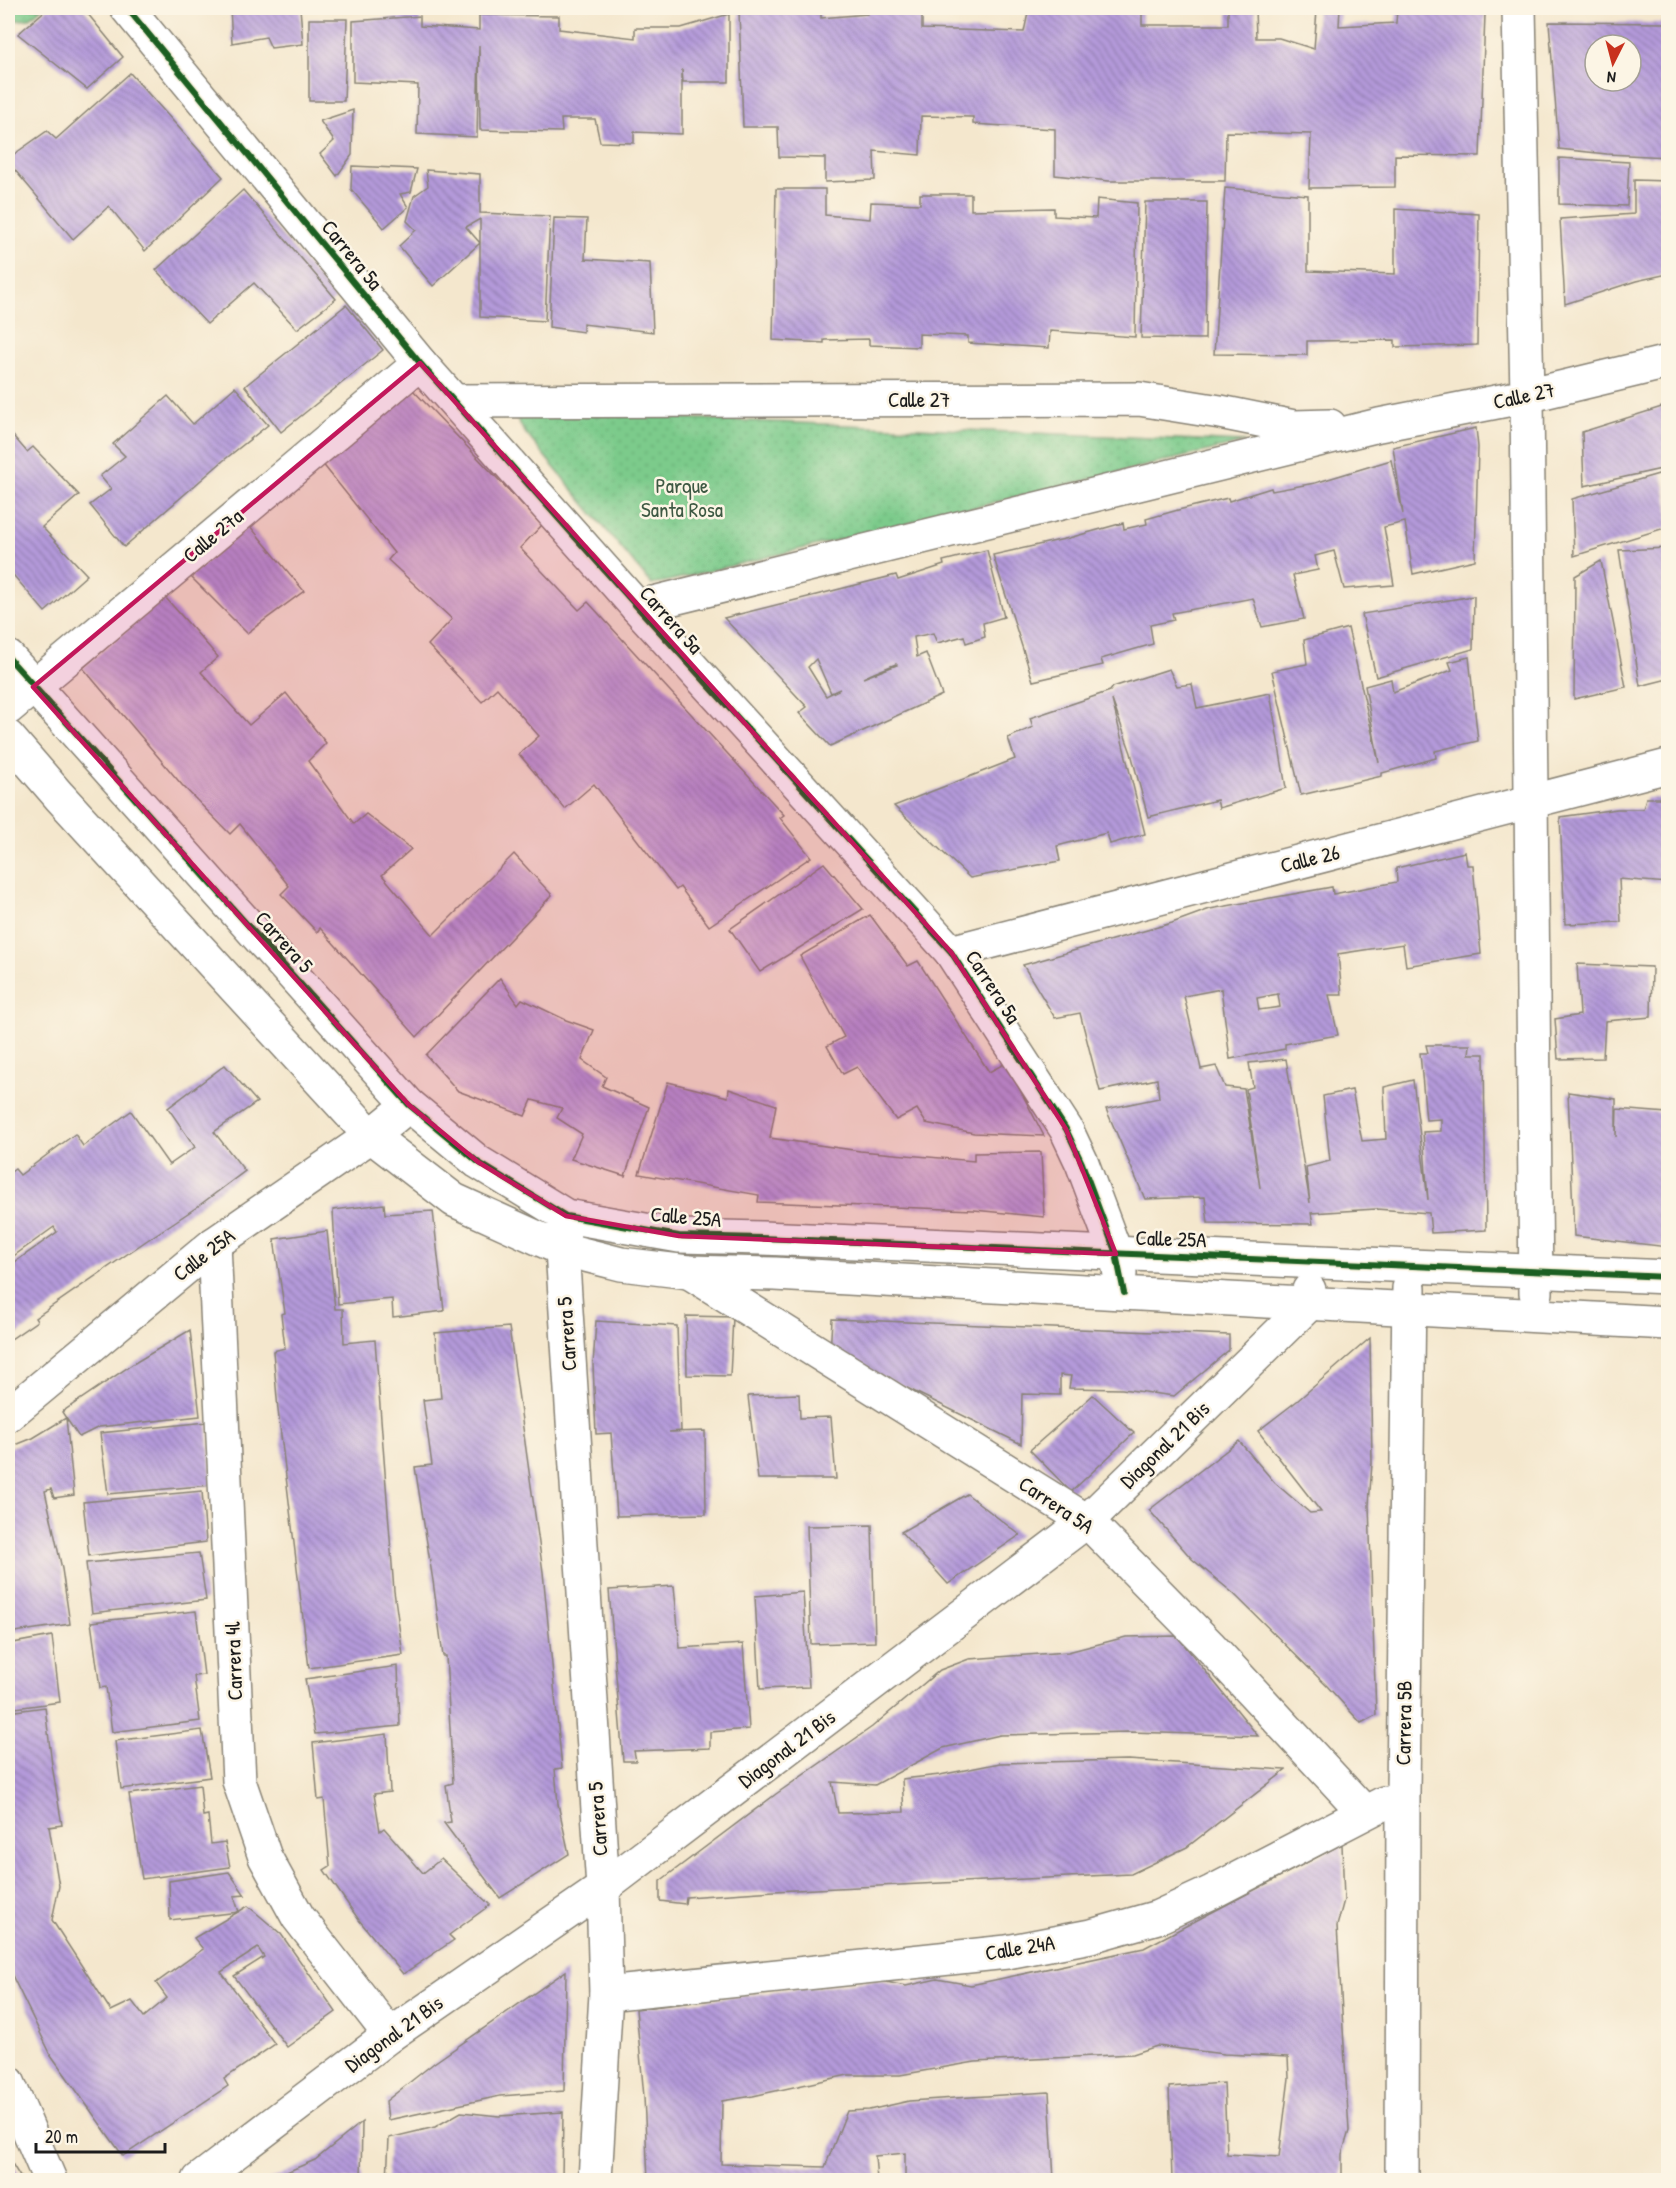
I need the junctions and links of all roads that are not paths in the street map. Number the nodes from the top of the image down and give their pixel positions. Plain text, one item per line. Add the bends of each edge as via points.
1 (127, 8) edge
2 (1519, 8) edge
3 (1668, 362) edge
4 (420, 363) junction
5 (1527, 396) junction
6 (455, 401) junction
7 (1379, 425) junction
8 (637, 607) junction
9 (8, 657) edge
10 (33, 687) junction
11 (8, 708) edge
12 (8, 737) edge
13 (1668, 766) edge
14 (1533, 802) junction
15 (951, 952) junction
16 (409, 1106) junction
17 (371, 1136) junction
18 (566, 1216) junction
19 (214, 1244) junction
20 (562, 1249) junction
21 (1116, 1254) junction
22 (1308, 1262) junction
23 (1410, 1266) junction
24 (1537, 1271) junction
25 (688, 1272) junction
26 (1668, 1277) edge
27 (1124, 1293) junction
28 (1310, 1303) junction
29 (1408, 1309) junction
30 (1536, 1316) junction
31 (1668, 1323) edge
32 (8, 1415) edge
33 (1087, 1521) junction
34 (1403, 1794) junction
35 (1364, 1812) junction
36 (603, 1888) junction
37 (606, 1994) junction
38 (390, 2035) junction
39 (8, 2082) edge
40 (50, 2181) edge
41 (199, 2181) edge
42 (595, 2181) edge
43 (1402, 2181) edge

1 - 4 street, Carrera 5a
2 - 5 street
3 - 5 street, Calle 27
4 - 6 street, Carrera 5a
4 - 10 street, Calle 27a
5 - 7 street, Calle 27
5 - 14 street
6 - 7 street, Calle 27 via 1139,399 1294,426
6 - 8 street, Carrera 5a
7 - 8 street, Calle 27
8 - 15 street, Carrera 5a
9 - 10 street, Carrera 5
10 - 11 street, Calle 27a
10 - 16 street, Carrera 5
12 - 17 street
13 - 14 street, Calle 26
14 - 15 street, Calle 26
14 - 24 street
15 - 21 street, Carrera 5a via 1066,1129
16 - 17 street, Calle 25A
16 - 18 street, Carrera 5 via 477,1162
17 - 19 street, Calle 25A
17 - 20 street via 454,1200
18 - 20 street, Carrera 5
18 - 21 street, Calle 25A via 679,1236
19 - 32 street, Calle 25A
19 - 38 street, Carrera 4l via 239,1781 265,1857 298,1917
20 - 25 street via 621,1264
20 - 36 street, Carrera 5
21 - 22 street, Calle 25A
21 - 27 street, Carrera 5a
22 - 23 street, Calle 25A
22 - 28 street
23 - 24 street, Calle 25A
23 - 29 street, Carrera 5B
24 - 26 street, Calle 25A
24 - 30 street
25 - 27 street
25 - 33 street, Carrera 5A
27 - 28 street
28 - 29 street
28 - 33 street, Diagonal 21 Bis
29 - 30 street
29 - 34 street, Carrera 5B
30 - 31 street
33 - 35 street, Carrera 5A
33 - 36 street, Diagonal 21 Bis
34 - 35 street, Calle 24A
34 - 43 street, Carrera 5B
35 - 37 street, Calle 24A via 1158,1917 1091,1936 1007,1952
36 - 37 street, Carrera 5
36 - 38 street, Diagonal 21 Bis
37 - 42 street, Carrera 5
38 - 41 street, Diagonal 21 Bis
39 - 40 street

